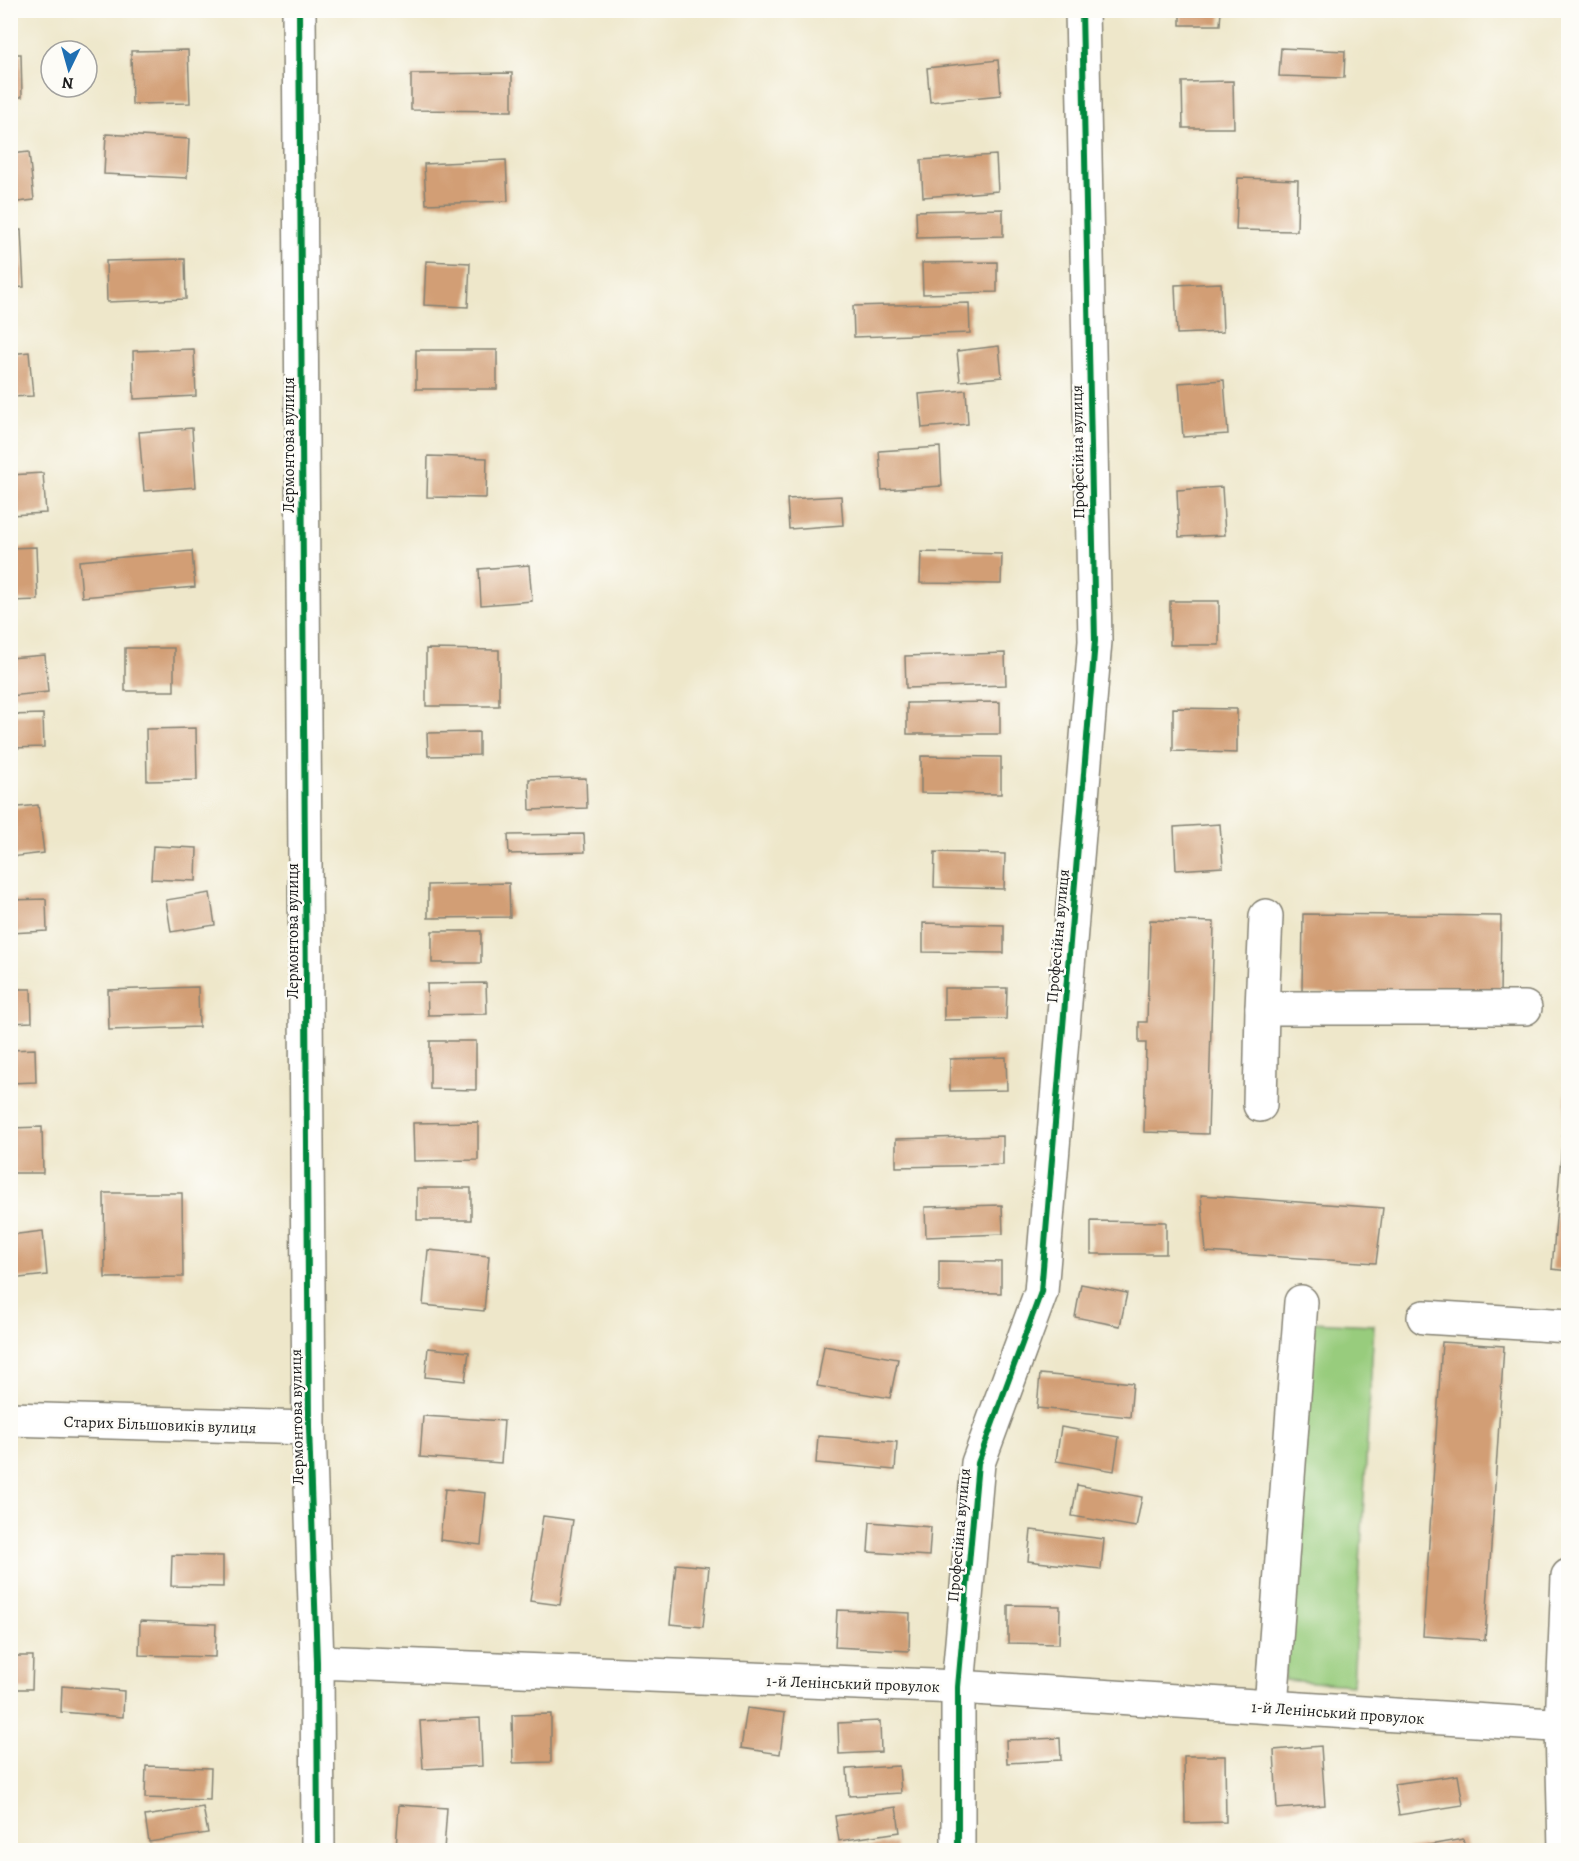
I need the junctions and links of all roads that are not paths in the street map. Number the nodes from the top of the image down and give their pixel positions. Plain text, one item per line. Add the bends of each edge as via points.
1 (299, 10) edge
2 (1082, 10) edge
3 (1266, 916) dead end
4 (1262, 1008) junction
5 (1526, 1008) dead end
6 (1260, 1105) dead end
7 (1301, 1302) dead end
8 (1424, 1317) dead end
9 (1569, 1326) edge
10 (10, 1419) edge
11 (309, 1428) junction
12 (1569, 1576) edge
13 (317, 1662) junction
14 (958, 1687) junction
15 (1271, 1707) junction
16 (1565, 1726) edge
17 (318, 1851) edge
18 (958, 1851) edge
19 (1565, 1851) edge

1 - 11 street, Лермонтова вулиця
2 - 14 street, Професійна вулиця via 1095,640 1041,1292 978,1463
3 - 4 street
4 - 5 street
4 - 6 street
7 - 15 street
8 - 9 street
10 - 11 street, Старих Більшовиків вулиця
11 - 13 street, Лермонтова вулиця
12 - 16 street
13 - 14 street, 1-й Ленінський провулок
13 - 17 street, Лермонтова вулиця
14 - 15 street, 1-й Ленінський провулок
14 - 18 street, Професійна вулиця
15 - 16 street, 1-й Ленінський провулок
16 - 19 street

